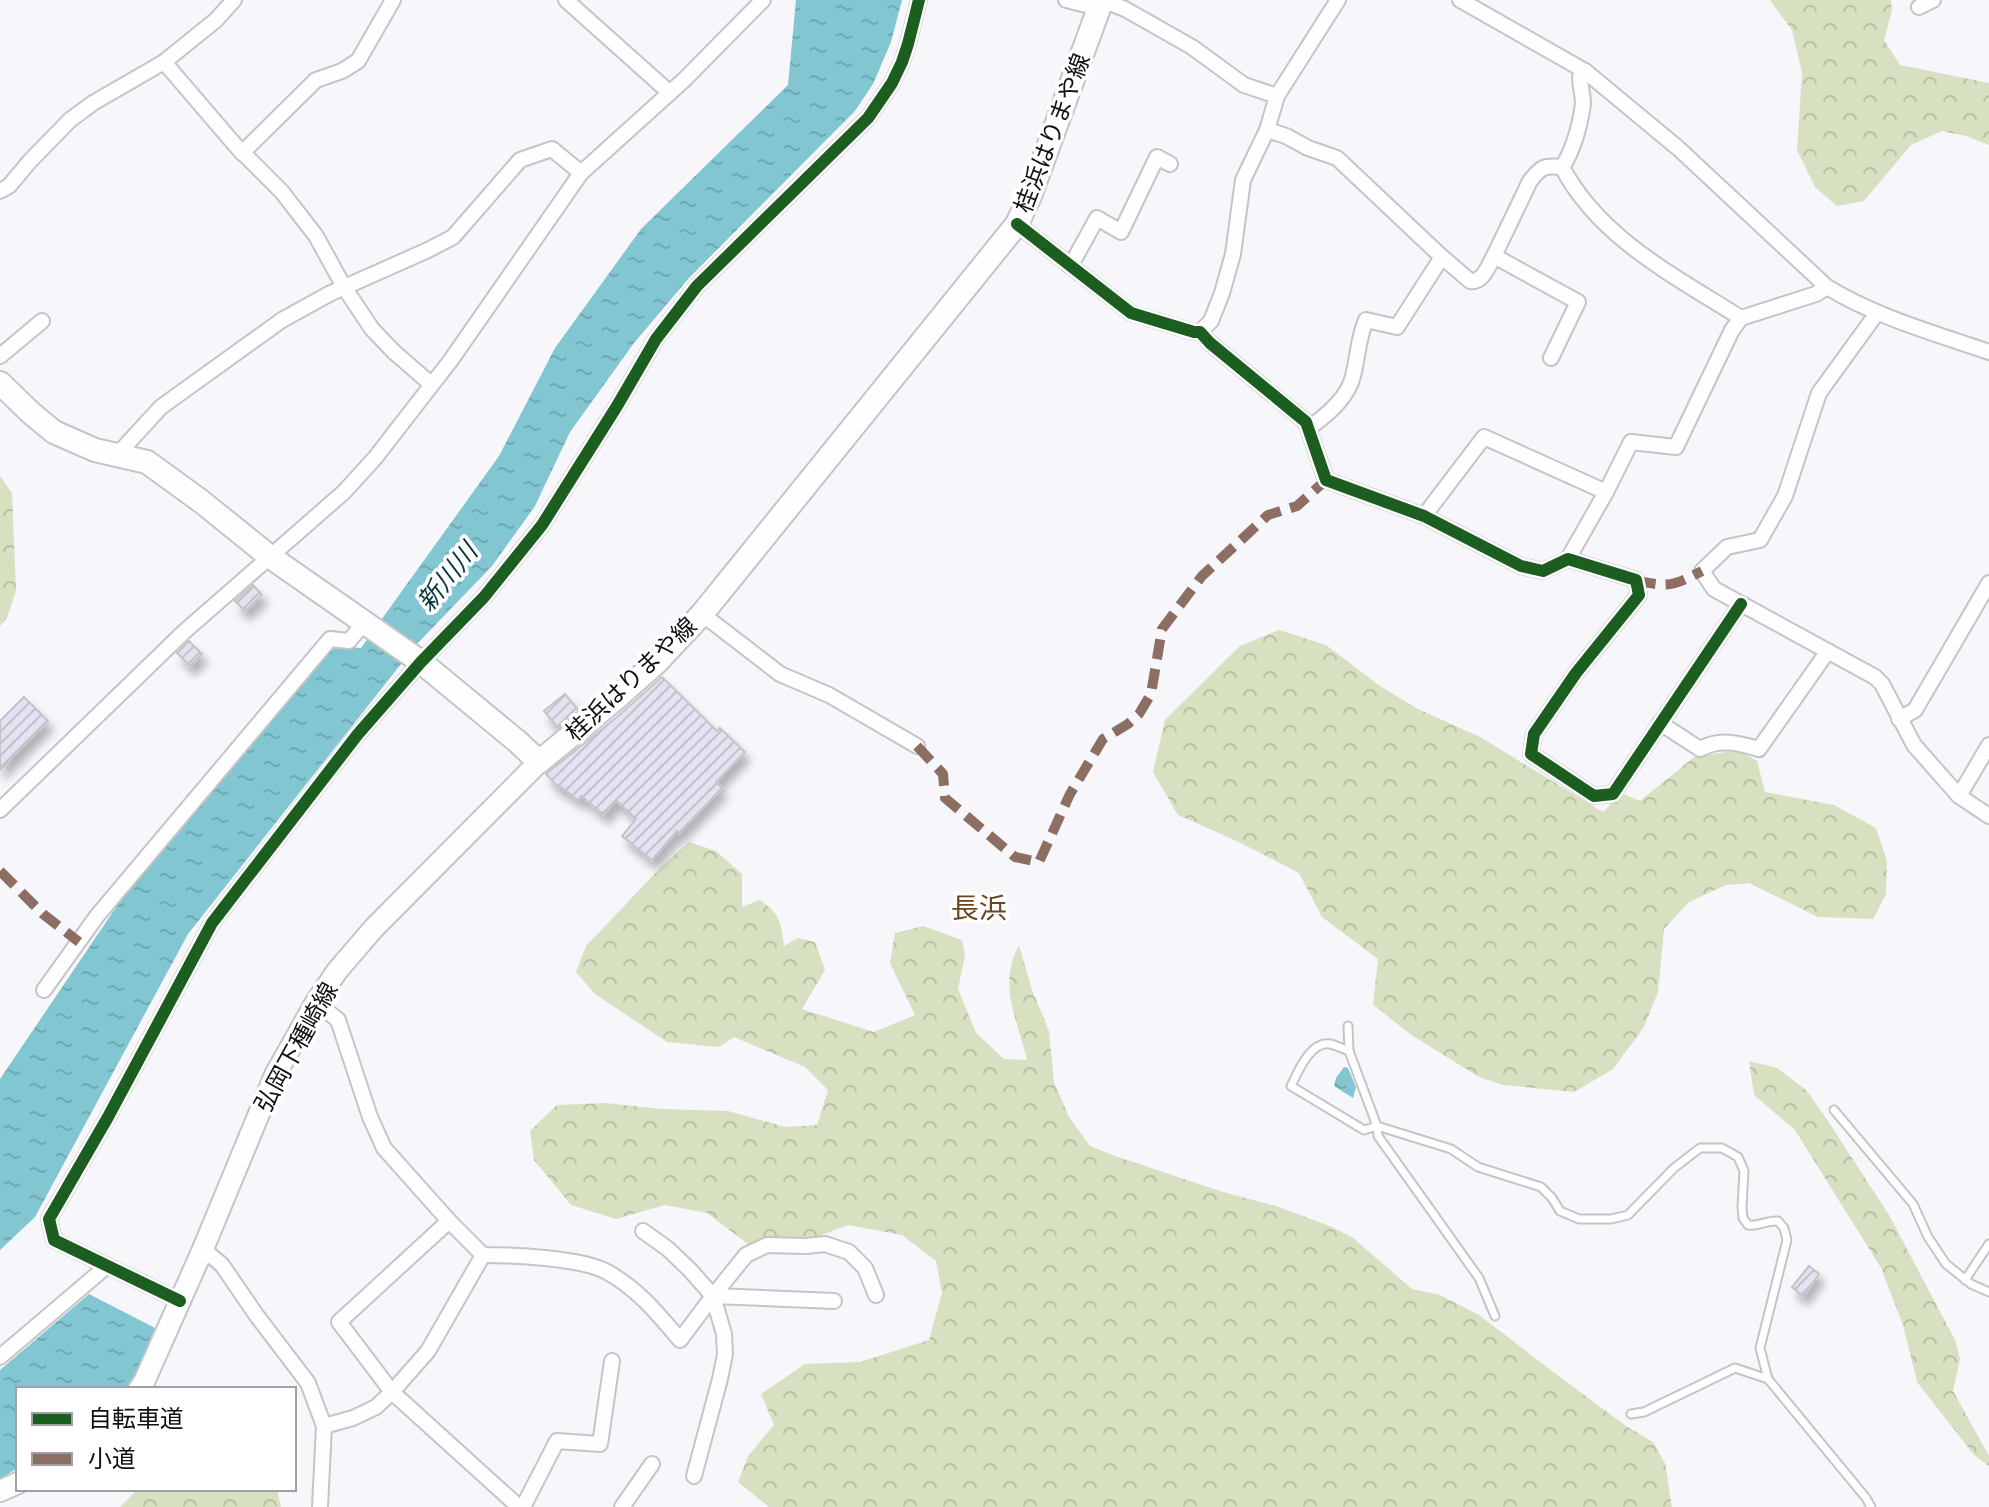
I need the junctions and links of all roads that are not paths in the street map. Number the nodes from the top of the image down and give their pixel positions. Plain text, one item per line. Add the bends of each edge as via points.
1 (234, 0) edge
2 (393, 0) edge
3 (566, 0) edge
4 (763, 0) edge
5 (919, 0) edge
6 (1066, 0) edge
7 (1102, 0) edge
8 (1338, 0) edge
9 (1460, 0) edge
10 (1933, 0) edge
11 (1919, 7) dead end
12 (164, 62) junction
13 (1585, 71) junction
14 (670, 93) junction
15 (1277, 96) junction
16 (1267, 130) junction
17 (242, 153) junction
18 (1170, 164) dead end
19 (1562, 167) junction
20 (581, 173) junction
21 (0, 191) edge
22 (1017, 224) junction
23 (1494, 256) junction
24 (1442, 257) junction
25 (1068, 265) junction
26 (344, 287) junction
27 (1827, 287) junction
28 (1877, 313) junction
29 (1741, 318) junction
30 (42, 321) dead end
31 (1200, 332) junction
32 (1989, 352) edge
33 (0, 356) edge
34 (1551, 358) dead end
35 (0, 383) edge
36 (431, 384) junction
37 (1306, 422) junction
38 (117, 455) junction
39 (1606, 492) junction
40 (1424, 516) junction
41 (269, 556) junction
42 (1568, 559) junction
43 (1989, 583) edge
44 (1741, 604) junction
45 (702, 614) junction
46 (370, 625) junction
47 (1828, 651) junction
48 (417, 659) junction
49 (1899, 719) junction
50 (1660, 723) junction
51 (1989, 745) edge
52 (917, 746) dead end
53 (539, 762) junction
54 (1959, 796) junction
55 (0, 810) edge
56 (1989, 816) edge
57 (44, 990) dead end
58 (316, 1002) junction
59 (1348, 1026) dead end
60 (1349, 1051) junction
61 (1834, 1110) dead end
62 (1377, 1126) junction
63 (449, 1221) junction
64 (643, 1231) dead end
65 (1989, 1244) edge
66 (203, 1249) junction
67 (483, 1255) junction
68 (107, 1266) junction
69 (1965, 1280) junction
70 (1989, 1292) edge
71 (876, 1295) dead end
72 (713, 1296) junction
73 (180, 1301) junction
74 (834, 1301) dead end
75 (1495, 1316) dead end
76 (0, 1357) edge
77 (612, 1361) dead end
78 (1768, 1379) junction
79 (140, 1387) edge
80 (392, 1392) junction
81 (1631, 1414) dead end
82 (324, 1426) junction
83 (652, 1464) dead end
84 (694, 1476) dead end
85 (321, 1507) edge
86 (521, 1507) edge
87 (622, 1507) edge
88 (1871, 1507) edge

1 - 12 street
2 - 17 street via 358,61 316,80
3 - 14 street
4 - 14 street
5 - 48 street via 902,62 868,118 697,286 656,339 542,525 484,597
6 - 7 street via 1090,6
7 - 15 street via 1192,47 1244,85
7 - 22 main road, 桂浜はりまや線
8 - 15 street
9 - 13 street
10 - 11 street
12 - 17 street
12 - 21 street via 70,120
13 - 19 street via 1580,77 1583,101
13 - 27 street via 1678,148
14 - 20 street
15 - 16 street
16 - 24 street via 1337,158
16 - 31 street via 1243,180 1222,293 1211,321
17 - 26 street via 316,236
18 - 25 street via 1157,157 1121,232 1097,218
19 - 23 street via 1538,170
19 - 29 street via 1606,226
20 - 26 street via 552,149 520,160 453,237
20 - 36 street
22 - 25 street
22 - 45 main road, 桂浜はりまや線
23 - 24 street via 1475,282
23 - 34 street via 1578,302
24 - 37 street via 1397,327 1366,320 1346,392 1320,420
25 - 31 street via 1131,313
26 - 36 street via 372,329
26 - 38 street via 282,320 171,399
27 - 28 street
27 - 29 street
28 - 32 street
28 - 44 street via 1819,393 1785,496 1760,540 1727,547 1702,571 1714,589
29 - 39 street via 1676,447 1631,442
30 - 33 street
31 - 37 street
35 - 38 main road via 54,432
36 - 41 street via 344,492
37 - 40 street via 1326,480
38 - 41 main road via 147,462
39 - 40 street via 1484,437
39 - 42 street
40 - 42 street via 1521,566 1543,571
41 - 46 main road
41 - 55 street
42 - 50 street via 1636,580 1639,595 1534,734 1531,754 1594,796 1613,794
43 - 49 street via 1915,710
44 - 47 street
44 - 50 street
45 - 52 street via 780,674 829,695
45 - 53 main road, 桂浜はりまや線 via 656,663
46 - 48 main road
46 - 57 street via 349,641 330,639 97,916
47 - 49 street via 1875,677
47 - 50 street via 1759,749 1732,741 1700,749
48 - 53 main road
48 - 68 street via 212,923 49,1219 54,1240
49 - 54 street via 1914,745
51 - 54 street
53 - 58 main road, 弘岡下種崎線 via 374,928
54 - 56 street
58 - 63 street via 338,1020 384,1148
58 - 66 main road, 弘岡下種崎線 via 275,1075
59 - 60 lane
60 - 62 lane
60 - 62 lane via 1327,1043 1316,1047 1291,1086 1364,1130
61 - 69 lane via 1913,1204 1946,1264
62 - 75 lane via 1378,1136 1479,1278
62 - 78 lane via 1451,1149 1478,1167 1541,1187 1560,1211 1579,1219 1628,1215 1700,1148 1722,1148 1738,1157 1744,1171 1743,1218 1754,1226 1778,1221 1787,1240 1760,1348
63 - 67 street
63 - 80 street via 339,1322
64 - 72 street
65 - 69 lane
66 - 73 main road, 弘岡下種崎線
66 - 82 street via 222,1265 308,1383
67 - 72 street via 580,1262 606,1271 648,1302 680,1340
67 - 80 street via 428,1351
68 - 73 street
68 - 76 street
69 - 70 lane
71 - 72 street via 865,1268 849,1252 825,1244 767,1245 746,1255
72 - 74 street
72 - 84 street via 725,1354
73 - 79 main road, 弘岡下種崎線
77 - 86 street via 600,1444 557,1441
78 - 81 lane via 1735,1368
78 - 88 lane
80 - 82 street via 376,1407
80 - 86 street
82 - 85 street
83 - 87 street

